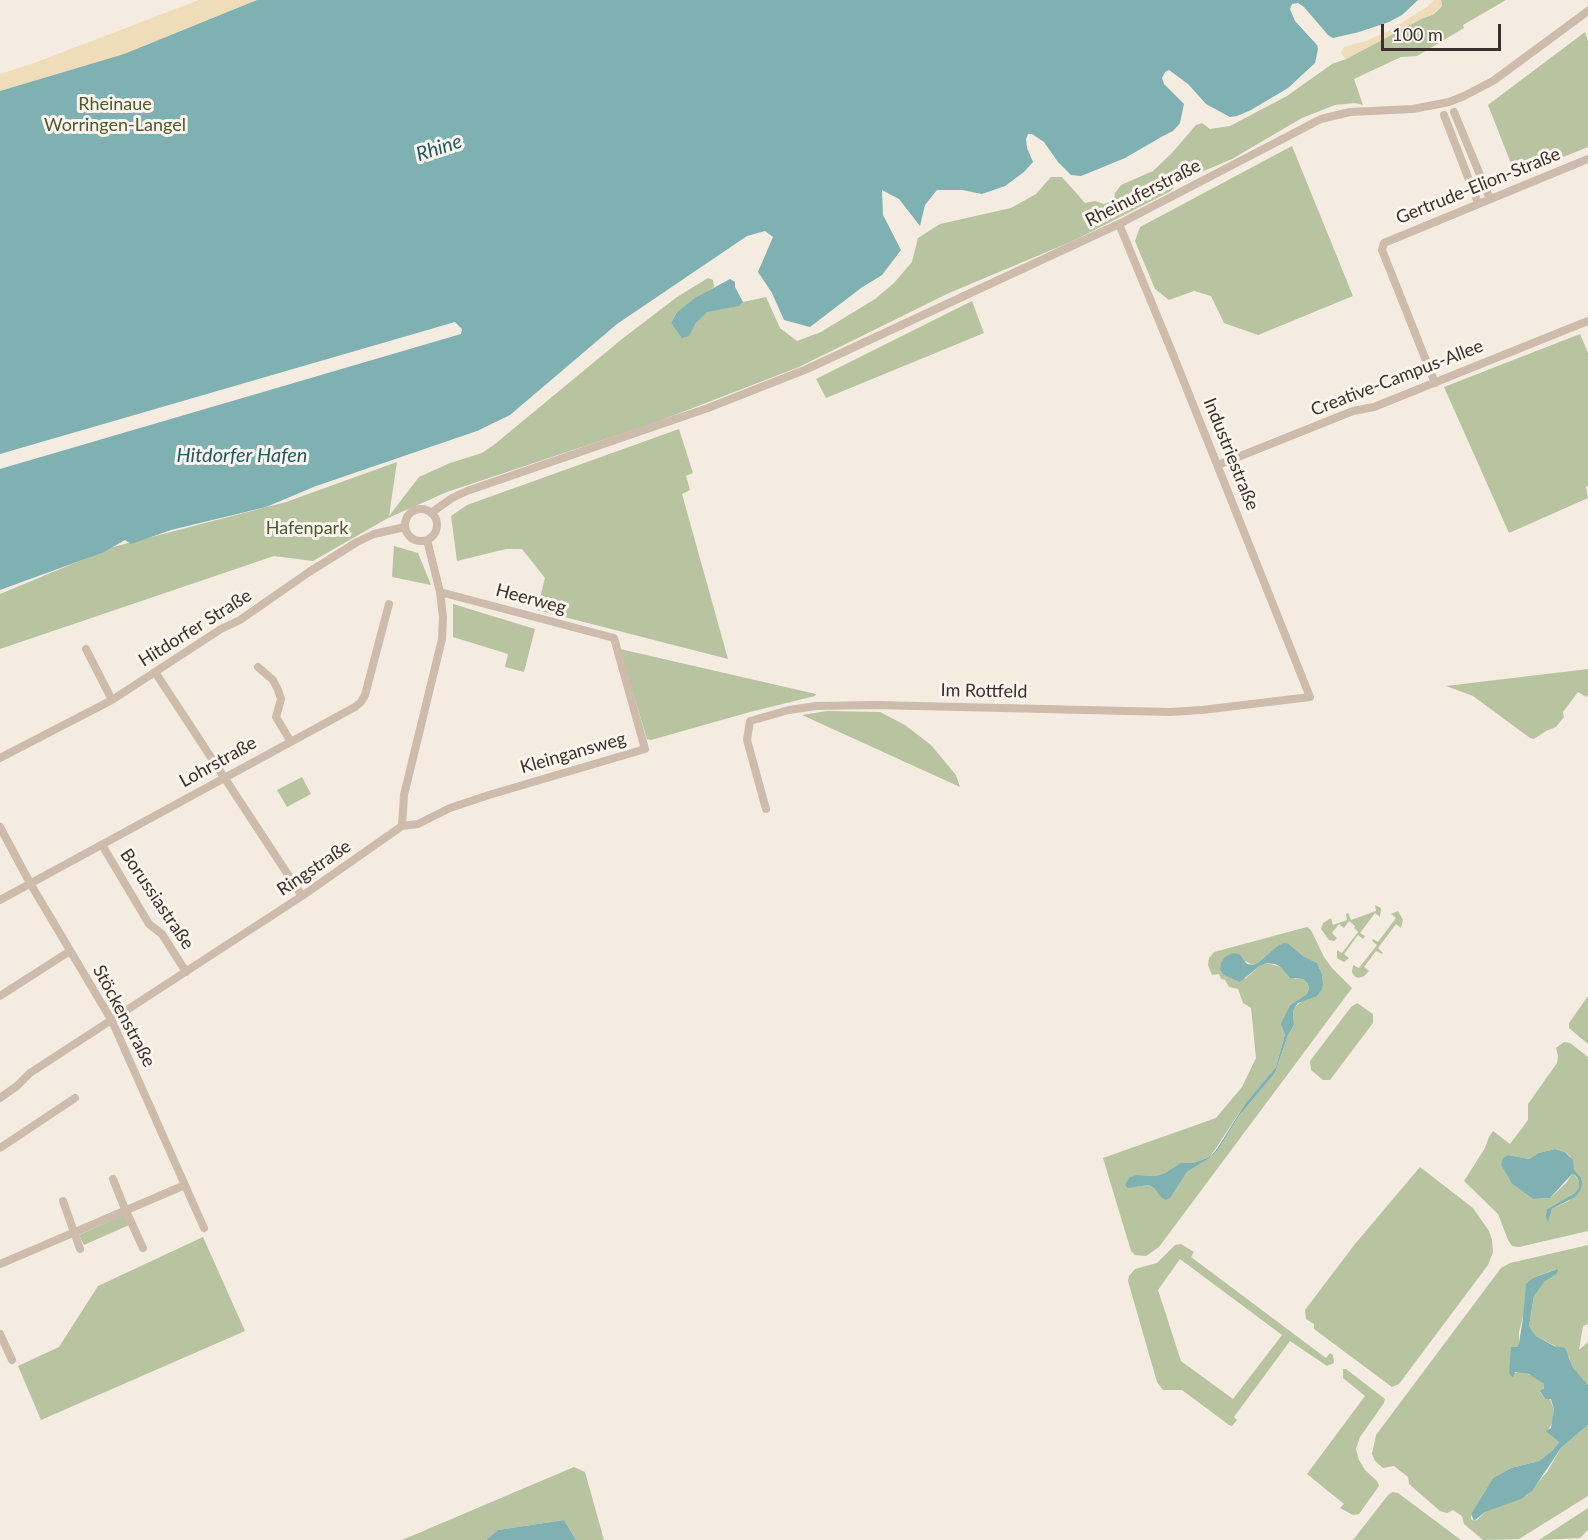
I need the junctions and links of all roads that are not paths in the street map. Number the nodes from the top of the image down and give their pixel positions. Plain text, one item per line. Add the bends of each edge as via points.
1 (1588, 11) edge
2 (1454, 112) dead end
3 (1444, 115) dead end
4 (1588, 159) edge
5 (1490, 199) junction
6 (1478, 203) junction
7 (1119, 224) junction
8 (1588, 321) edge
9 (1435, 383) junction
10 (1218, 465) junction
11 (431, 513) junction
12 (405, 527) junction
13 (427, 540) junction
14 (440, 592) junction
15 (389, 604) dead end
16 (614, 638) joint
17 (86, 650) dead end
18 (258, 667) dead end
19 (155, 672) junction
20 (1310, 697) joint
21 (112, 700) junction
22 (291, 742) junction
23 (0, 758) edge
24 (224, 777) junction
25 (766, 809) dead end
26 (402, 826) junction
27 (0, 827) edge
28 (102, 845) junction
29 (30, 883) junction
30 (302, 896) junction
31 (0, 900) edge
32 (69, 951) junction
33 (186, 972) junction
34 (0, 996) edge
35 (112, 1021) junction
36 (0, 1098) edge
37 (75, 1098) dead end
38 (0, 1148) edge
39 (113, 1179) dead end
40 (184, 1185) junction
41 (63, 1201) dead end
42 (125, 1210) junction
43 (204, 1228) dead end
44 (74, 1232) junction
45 (143, 1248) dead end
46 (80, 1249) dead end
47 (0, 1264) edge
48 (0, 1334) edge
49 (12, 1360) dead end

1 - 7 street, Rheinuferstraße via 1471,93 1421,108 1350,112 1321,119
2 - 5 street
3 - 6 street
4 - 5 street, Gertrude-Elion-Straße
5 - 6 street, Gertrude-Elion-Straße
6 - 9 street, Gertrude-Elion-Straße via 1382,246
7 - 10 street, Industriestraße
7 - 11 street, Rheinuferstraße via 807,369 705,410 467,492
8 - 9 street, Creative-Campus-Allee
9 - 10 street, Creative-Campus-Allee
10 - 20 street, Industriestraße
11 - 12 street via 419,509 413,512
11 - 13 street via 436,530
12 - 13 street via 415,540
12 - 19 street, Hitdorfer Straße via 357,542
13 - 14 street
14 - 16 street, Heerweg
14 - 26 street via 442,639 404,795
15 - 22 street, Lohrstraße via 361,702
16 - 26 street, Kleingansweg via 645,749 489,795 418,824
17 - 21 street
18 - 22 street via 279,690 276,717
19 - 21 street, Hitdorfer Straße
19 - 24 street
20 - 25 street, Im Rottfeld via 1170,712 876,705 789,710 750,721 747,740
21 - 23 street, Hitdorfer Straße
22 - 24 street, Lohrstraße
24 - 28 street, Lohrstraße
24 - 30 street
26 - 30 street, Ringstraße
27 - 29 street, Stöckenstraße
28 - 29 street, Lohrstraße
28 - 33 street, Borussiastraße via 149,924 162,934
29 - 31 street, Lohrstraße
29 - 32 street, Stöckenstraße
30 - 33 street, Ringstraße
32 - 34 street
32 - 35 street, Stöckenstraße
33 - 35 street, Ringstraße
35 - 36 street, Ringstraße via 30,1073
35 - 40 street, Stöckenstraße
37 - 38 street
39 - 42 street
40 - 42 street
40 - 43 street, Stöckenstraße
41 - 44 street
42 - 44 street
42 - 45 street
44 - 46 street
44 - 47 street
48 - 49 street

